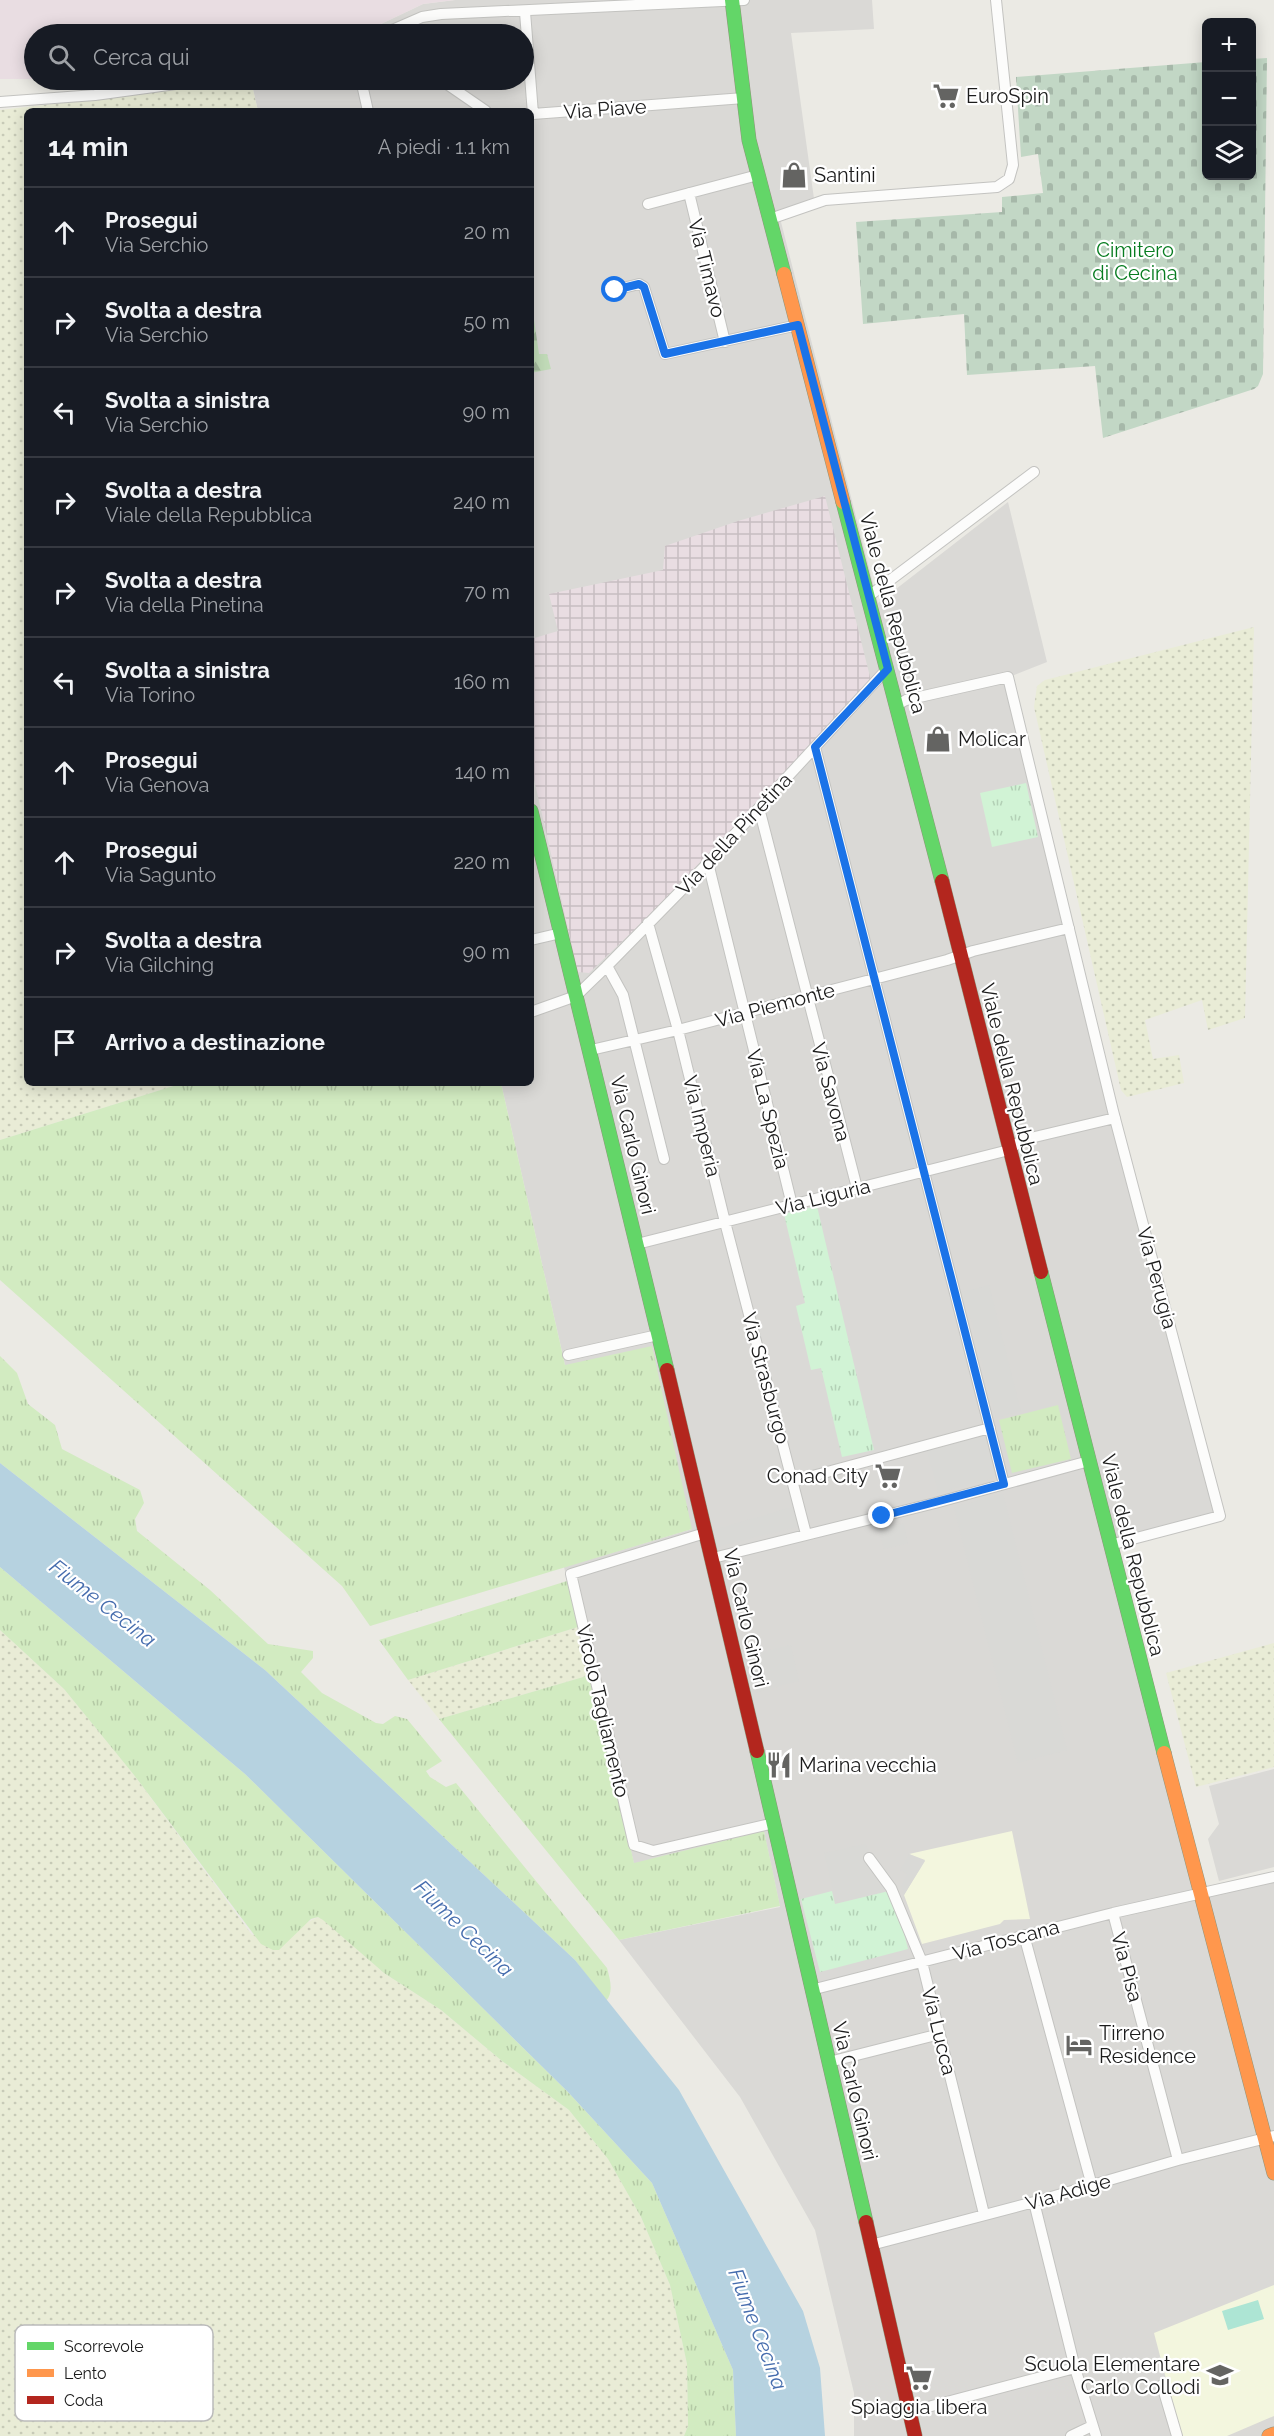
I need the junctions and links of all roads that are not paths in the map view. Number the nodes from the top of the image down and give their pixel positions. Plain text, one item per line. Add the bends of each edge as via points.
1 (732, 0) edge
2 (744, 0) edge
3 (996, 0) edge
4 (525, 12) junction
5 (408, 24) edge
6 (526, 24) edge
7 (132, 90) edge
8 (364, 90) edge
9 (456, 90) edge
10 (531, 90) edge
11 (744, 98) junction
12 (0, 102) edge
13 (368, 108) edge
14 (482, 108) edge
15 (533, 108) edge
16 (534, 114) edge
17 (758, 175) junction
18 (689, 193) junction
19 (648, 204) dead end
20 (770, 219) junction
21 (615, 290) dead end
22 (798, 325) junction
23 (725, 342) junction
24 (1034, 472) dead end
25 (868, 596) junction
26 (888, 669) junction
27 (897, 705) junction
28 (815, 747) junction
29 (759, 808) junction
30 (534, 823) edge
31 (708, 863) junction
32 (648, 923) junction
33 (1069, 928) junction
34 (561, 933) junction
35 (534, 939) edge
36 (959, 956) junction
37 (608, 966) junction
38 (876, 978) junction
39 (576, 996) junction
40 (806, 997) junction
41 (534, 1011) edge
42 (743, 1013) junction
43 (678, 1030) junction
44 (636, 1040) junction
45 (591, 1050) junction
46 (1115, 1118) junction
47 (1009, 1150) junction
48 (664, 1159) dead end
49 (924, 1171) junction
50 (857, 1188) junction
51 (792, 1205) junction
52 (725, 1222) junction
53 (637, 1245) junction
54 (658, 1335) junction
55 (568, 1355) dead end
56 (990, 1428) junction
57 (1089, 1461) junction
58 (794, 1481) junction
59 (1004, 1484) junction
60 (705, 1533) junction
61 (806, 1534) junction
62 (1110, 1545) junction
63 (713, 1558) junction
64 (774, 1823) junction
65 (869, 1858) dead end
66 (1274, 1877) edge
67 (1201, 1893) junction
68 (1113, 1912) junction
69 (1024, 1935) junction
70 (922, 1962) junction
71 (812, 1990) junction
72 (940, 2034) junction
73 (829, 2062) junction
74 (1270, 2137) edge
75 (1178, 2160) junction
76 (1274, 2173) edge
77 (1092, 2186) junction
78 (1034, 2202) junction
79 (984, 2214) junction
80 (871, 2245) junction
81 (1075, 2368) junction
82 (1162, 2385) dead end
83 (909, 2412) junction
84 (1094, 2431) edge
85 (1274, 2434) edge
86 (915, 2436) edge
87 (1071, 2436) edge
88 (1177, 2436) edge
89 (1269, 2436) edge

1 - 2 street
1 - 4 street
1 - 11 street, Viale della Repubblica
3 - 20 street via 1014,165 1009,179 997,187 825,200
4 - 5 street via 441,14
4 - 6 street, Via Piave
7 - 12 street
8 - 13 street
9 - 14 street
10 - 15 street, Via Piave
11 - 16 street, Via Piave
11 - 17 street, Viale della Repubblica
17 - 18 street
17 - 20 street, Viale della Repubblica
18 - 19 street
18 - 23 street, Via Timavo
20 - 22 street, Viale della Repubblica
21 - 23 street via 633,284 644,287 665,354
22 - 23 street
22 - 25 street, Viale della Repubblica
24 - 25 street
25 - 26 street, Viale della Repubblica
26 - 27 street, Viale della Repubblica
26 - 28 street, Via della Pinetina
27 - 33 street, Via Perugia via 1008,677
27 - 36 street, Viale della Repubblica
28 - 29 street, Via della Pinetina
28 - 38 street
29 - 31 street, Via della Pinetina
29 - 40 street, Via Savona
30 - 34 street, Via Carlo Ginori
31 - 32 street, Via della Pinetina
31 - 42 street, Via La Spezia
32 - 37 street, Via della Pinetina
32 - 43 street, Via Imperia
33 - 36 street, Via Piemonte
33 - 46 street, Via Perugia
34 - 35 street
34 - 39 street, Via Carlo Ginori
36 - 38 street, Via Piemonte
36 - 47 street, Viale della Repubblica
37 - 39 street, Via della Pinetina
37 - 44 street via 623,995
38 - 40 street, Via Piemonte
38 - 49 street
39 - 41 street
39 - 45 street, Via Carlo Ginori
40 - 42 street, Via Piemonte
40 - 50 street, Via Savona
42 - 43 street, Via Piemonte
42 - 51 street, Via La Spezia
43 - 44 street, Via Piemonte
43 - 52 street, Via Imperia
44 - 45 street, Via Piemonte
44 - 48 street
45 - 53 street, Via Carlo Ginori
46 - 47 street, Via Liguria via 1022,1140
46 - 62 street, Via Perugia via 1220,1516
47 - 49 street, Via Liguria
47 - 57 street, Viale della Repubblica
49 - 50 street, Via Liguria
49 - 56 street
50 - 51 street, Via Liguria
51 - 52 street, Via Liguria
52 - 53 street, Via Liguria
52 - 58 street, Via Strasburgo
53 - 54 street, Via Carlo Ginori
54 - 55 street
54 - 60 street, Via Carlo Ginori
56 - 58 street
56 - 59 street
57 - 59 street
57 - 62 street, Viale della Repubblica
58 - 61 street, Via Strasburgo
59 - 61 street
60 - 63 street, Via Carlo Ginori
60 - 64 street, Vicolo Tagliamento via 571,1574 631,1834 634,1845 653,1851
61 - 63 street
62 - 67 street, Viale della Repubblica
63 - 64 street, Via Carlo Ginori
64 - 71 street, Via Carlo Ginori
65 - 70 street, Via Lucca via 891,1888
66 - 67 street, Via Toscana
67 - 68 street, Via Toscana
67 - 74 street, Viale della Repubblica
68 - 69 street, Via Toscana
68 - 75 street, Via Pisa
69 - 70 street, Via Toscana
69 - 77 street
70 - 71 street, Via Toscana
70 - 72 street, Via Lucca
71 - 73 street, Via Carlo Ginori
72 - 73 street
72 - 79 street, Via Lucca
73 - 80 street, Via Carlo Ginori
74 - 75 street, Via Adige
74 - 76 street, Viale della Repubblica
75 - 77 street, Via Adige
77 - 78 street, Via Adige
78 - 79 street, Via Adige
78 - 81 street
79 - 80 street, Via Adige
80 - 83 street, Via Carlo Ginori
81 - 83 street
81 - 84 street
82 - 88 street
83 - 86 street, Via Carlo Ginori
84 - 87 street
85 - 89 street

